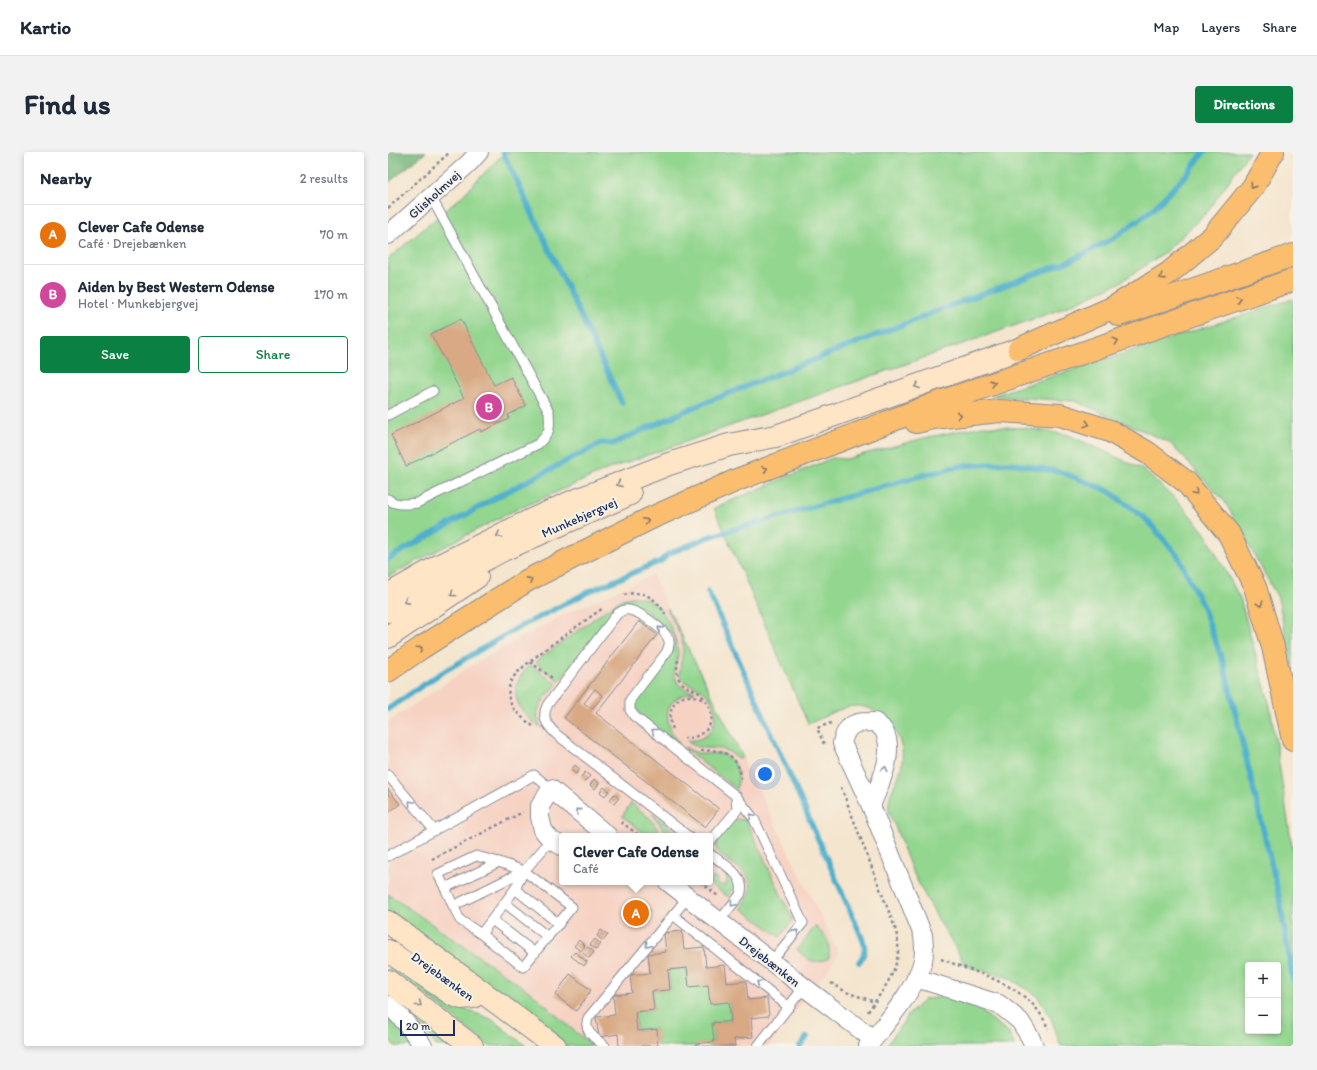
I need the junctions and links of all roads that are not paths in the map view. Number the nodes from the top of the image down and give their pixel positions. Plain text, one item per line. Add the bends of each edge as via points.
1 (479, 152) edge
2 (1273, 152) edge
3 (431, 197) junction
4 (388, 235) edge
5 (1288, 257) edge
6 (1291, 281) edge
7 (1019, 349) junction
8 (433, 391) dead end
9 (388, 415) edge
10 (776, 436) junction
11 (826, 446) junction
12 (388, 499) edge
13 (503, 550) junction
14 (388, 595) edge
15 (388, 611) edge
16 (388, 637) edge
17 (388, 671) edge
18 (1293, 740) edge
19 (388, 775) edge
20 (551, 789) junction
21 (736, 796) junction
22 (871, 806) junction
23 (434, 830) junction
24 (604, 833) edge
25 (684, 833) edge
26 (713, 838) edge
27 (556, 843) edge
28 (388, 856) edge
29 (713, 856) edge
30 (499, 862) junction
31 (524, 871) junction
32 (672, 885) edge
33 (445, 888) junction
34 (515, 889) junction
35 (688, 897) junction
36 (505, 903) junction
37 (453, 906) junction
38 (673, 915) junction
39 (492, 920) junction
40 (719, 921) junction
41 (388, 922) edge
42 (559, 924) junction
43 (481, 934) junction
44 (388, 936) edge
45 (548, 937) junction
46 (388, 951) edge
47 (535, 953) junction
48 (771, 962) junction
49 (916, 978) junction
50 (388, 981) edge
51 (804, 988) junction
52 (473, 997) junction
53 (388, 1005) edge
54 (789, 1007) junction
55 (871, 1043) edge
56 (423, 1046) edge
57 (472, 1046) edge
58 (536, 1046) edge
59 (555, 1046) edge
60 (604, 1046) edge
61 (758, 1046) edge
62 (1034, 1046) edge

1 - 3 street, Glisholmvej
2 -> 7 highway via 1253,187 1213,236 1169,273 1114,307
3 - 4 street, Glisholmvej
3 - 12 lane via 549,412 550,426 547,436 538,444 417,503 403,505 390,502
5 - 7 highway
11 -> 6 highway via 932,405
7 -> 10 street
8 - 9 lane
10 - 13 street, Munkebjergvej
10 -> 14 street via 729,446 669,464 569,503 493,538
17 -> 11 highway via 528,580 649,519 737,480
11 -> 18 highway via 933,418 1000,411 1060,415 1110,431 1148,453 1186,482 1229,534 1255,587 1273,647
13 -> 15 street, Munkebjergvej
13 -> 16 street via 476,578
23 -> 19 lane
20 - 23 lane via 534,775
24 -> 20 street
20 - 27 street via 540,806 540,817 543,830
21 -> 25 lane via 634,716 630,710 630,700 666,653 669,641 666,635 637,612 626,610 617,614 548,704 544,711 545,719 548,726
21 - 26 lane via 737,810
48 -> 21 lane via 803,923 754,819
22 -> 22 street, Drejebænken via 885,769 889,747 884,730 875,722 863,722 852,724 844,732 842,743
22 - 49 street, Drejebænken via 922,935 924,955
23 - 28 lane
27 - 31 lane
29 -> 40 lane via 738,876 742,886 740,895
30 - 31 lane
30 - 33 lane
30 - 33 lane via 476,856 438,874
31 - 34 lane
31 - 37 lane
31 - 42 lane via 572,907
32 - 35 street, Drejebænken
33 - 37 lane
34 - 36 lane
34 - 42 lane
35 - 38 lane
35 - 40 street, Drejebænken
36 - 39 lane
36 - 45 lane
37 - 43 lane via 460,920
54 -> 38 lane
38 -> 60 lane via 588,1018 588,1031
39 - 43 lane
39 - 47 lane
40 - 48 street, Drejebænken
41 - 59 street
42 - 45 lane
43 - 47 lane via 523,967
44 - 52 street, Drejebænken
45 - 47 lane
46 - 52 street via 453,995 461,998
48 - 51 street, Drejebænken
49 - 55 street, Drejebænken via 909,992
49 - 62 street via 999,1004 1020,1021
50 -> 57 street
51 - 54 lane
51 - 55 street, Drejebænken via 858,1027
52 - 58 street, Drejebænken
53 - 56 street via 413,1030
54 - 61 lane

